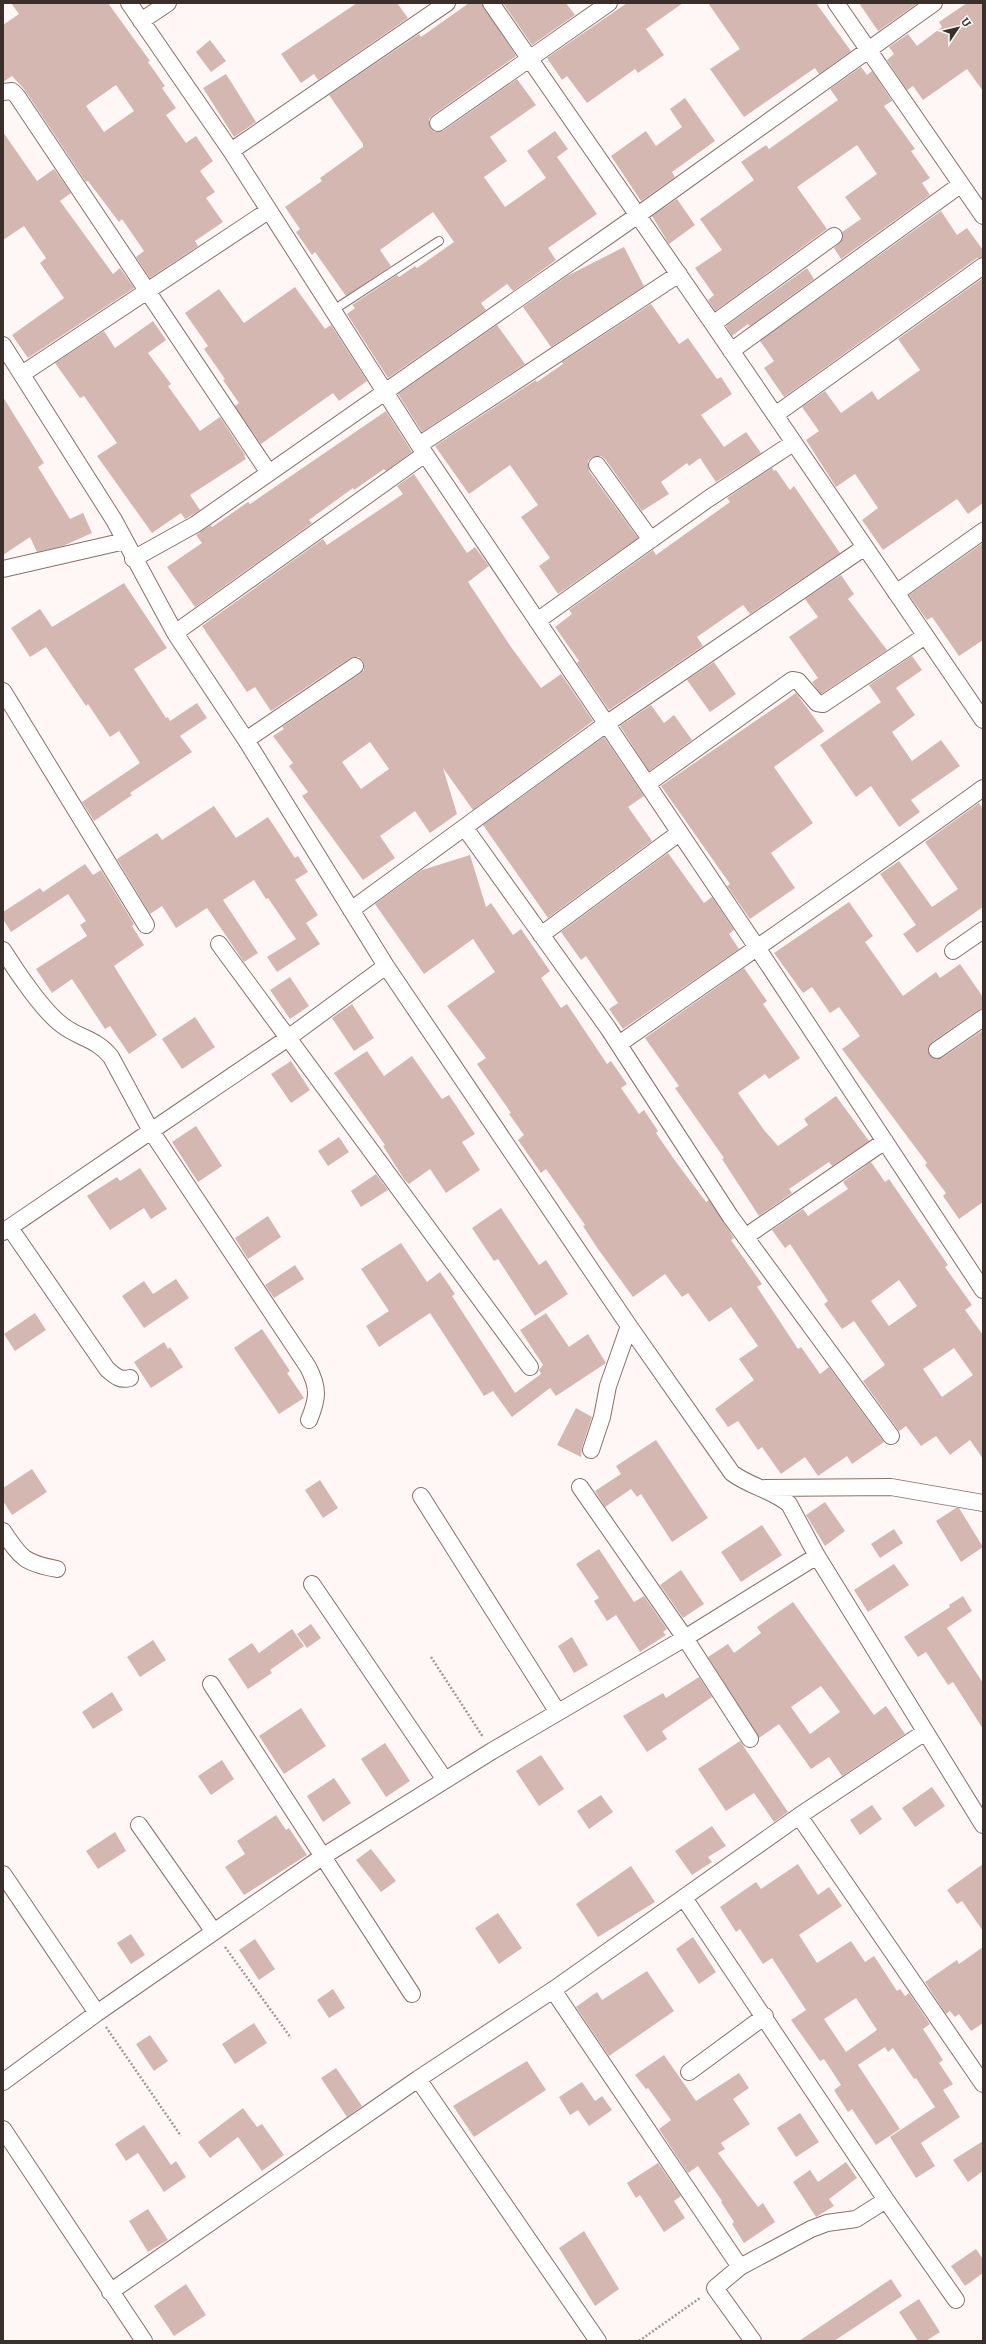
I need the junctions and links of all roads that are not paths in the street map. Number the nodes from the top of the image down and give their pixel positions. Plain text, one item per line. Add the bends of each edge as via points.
1 (129, 3) edge
2 (168, 3) edge
3 (447, 3) edge
4 (491, 3) edge
5 (609, 3) edge
6 (836, 3) edge
7 (934, 3) edge
8 (141, 21) junction
9 (869, 50) junction
10 (529, 58) junction
11 (3, 92) edge
12 (438, 123) dead end
13 (231, 151) junction
14 (960, 185) junction
15 (268, 211) junction
16 (638, 215) junction
17 (983, 216) edge
18 (834, 236) dead end
19 (439, 241) dead end
20 (983, 266) edge
21 (679, 274) junction
22 (148, 290) junction
23 (332, 311) junction
24 (713, 324) junction
25 (3, 345) edge
26 (732, 351) junction
27 (22, 374) junction
28 (383, 391) junction
29 (775, 415) junction
30 (793, 443) junction
31 (422, 450) junction
32 (597, 466) dead end
33 (269, 473) junction
34 (983, 531) edge
35 (650, 540) junction
36 (125, 541) junction
37 (865, 547) junction
38 (133, 559) junction
39 (3, 569) edge
40 (896, 593) junction
41 (537, 621) junction
42 (175, 633) junction
43 (925, 636) junction
44 (355, 666) dead end
45 (3, 691) edge
46 (983, 720) edge
47 (606, 724) junction
48 (246, 740) junction
49 (647, 784) junction
50 (983, 788) edge
51 (464, 828) junction
52 (679, 833) junction
53 (350, 910) junction
54 (146, 925) dead end
55 (983, 930) edge
56 (541, 935) junction
57 (219, 944) dead end
58 (756, 946) junction
59 (3, 950) edge
60 (953, 951) dead end
61 (386, 966) junction
62 (983, 1018) edge
63 (288, 1038) junction
64 (619, 1044) junction
65 (937, 1050) dead end
66 (151, 1130) junction
67 (885, 1141) junction
68 (5, 1226) edge
69 (745, 1237) junction
70 (983, 1290) edge
71 (629, 1326) junction
72 (530, 1367) dead end
73 (130, 1378) dead end
74 (309, 1420) dead end
75 (891, 1436) dead end
76 (591, 1450) dead end
77 (580, 1487) dead end
78 (761, 1488) junction
79 (421, 1496) dead end
80 (983, 1503) edge
81 (3, 1531) edge
82 (817, 1556) junction
83 (57, 1569) dead end
84 (312, 1584) dead end
85 (686, 1638) junction
86 (211, 1684) dead end
87 (557, 1711) junction
88 (925, 1732) junction
89 (750, 1739) dead end
90 (445, 1780) junction
91 (799, 1816) junction
92 (139, 1825) dead end
93 (983, 1825) edge
94 (322, 1857) junction
95 (3, 1874) edge
96 (684, 1898) junction
97 (214, 1932) junction
98 (553, 1990) junction
99 (412, 1994) dead end
100 (97, 2013) junction
101 (765, 2016) junction
102 (689, 2072) dead end
103 (418, 2079) junction
104 (3, 2082) edge
105 (983, 2084) edge
106 (3, 2129) edge
107 (886, 2200) junction
108 (740, 2268) junction
109 (110, 2292) junction
110 (956, 2300) dead end
111 (144, 2341) edge
112 (598, 2341) edge
113 (753, 2341) edge

1 - 8 street
2 - 8 street
3 - 13 street
4 - 10 street
5 - 10 street
6 - 9 street
7 - 9 street
8 - 13 street
9 - 14 street
9 - 16 street
10 - 12 street
10 - 16 street
11 - 22 street via 12,91 18,96
13 - 15 street
14 - 17 street
14 - 26 street
15 - 22 street
15 - 23 street
16 - 21 street
16 - 28 street
18 - 24 street
19 - 23 lane
20 - 29 street
21 - 24 street
21 - 31 street
22 - 27 street
22 - 33 street
23 - 28 street
24 - 26 street
25 - 27 street
26 - 29 street
27 - 36 street
28 - 31 street
28 - 33 street
29 - 30 street
30 - 35 street
30 - 37 street
31 - 41 street
31 - 42 street
32 - 35 street
33 - 38 street via 196,524
34 - 40 street
35 - 41 street
36 - 38 street
36 - 39 street
37 - 40 street
37 - 47 street
38 - 42 street
40 - 43 street
41 - 47 street
42 - 48 street
43 - 46 street
43 - 49 street via 823,704 817,703 798,680 792,680
44 - 48 street
45 - 54 street
47 - 49 street
47 - 51 street
48 - 53 street
49 - 52 street
50 - 58 street via 876,865
51 - 53 street
51 - 56 street
52 - 56 street
52 - 58 street
53 - 61 street
55 - 60 street
56 - 64 street
57 - 63 street
58 - 64 street
58 - 67 street
59 - 66 street via 35,996 62,1025 103,1047
61 - 63 street
61 - 71 street
62 - 65 street
63 - 66 street
63 - 72 street
64 - 69 street
66 - 68 street
66 - 74 street via 316,1382 316,1402
67 - 69 street
67 - 70 street
68 - 73 street via 107,1369 124,1380
69 - 75 street
71 - 76 street via 608,1386 602,1417
71 - 78 street via 732,1472 741,1480
77 - 85 street
78 - 80 street via 891,1487
78 - 82 street via 788,1504
79 - 87 street
81 - 83 street via 30,1563
82 - 85 street
82 - 88 street
84 - 90 street
85 - 87 street
85 - 89 street
86 - 94 street
87 - 90 street
88 - 91 street
88 - 93 street
90 - 94 street
91 - 96 street
91 - 105 street
92 - 97 street
94 - 97 street
94 - 99 street
95 - 100 street
96 - 98 street
96 - 101 street
97 - 100 street
98 - 103 street
98 - 108 street
100 - 104 street
101 - 102 street
101 - 107 street
103 - 109 street
103 - 112 street
106 - 109 street
107 - 108 street via 856,2219 827,2223 811,2229
107 - 110 street
108 - 113 street via 716,2288
109 - 111 street

